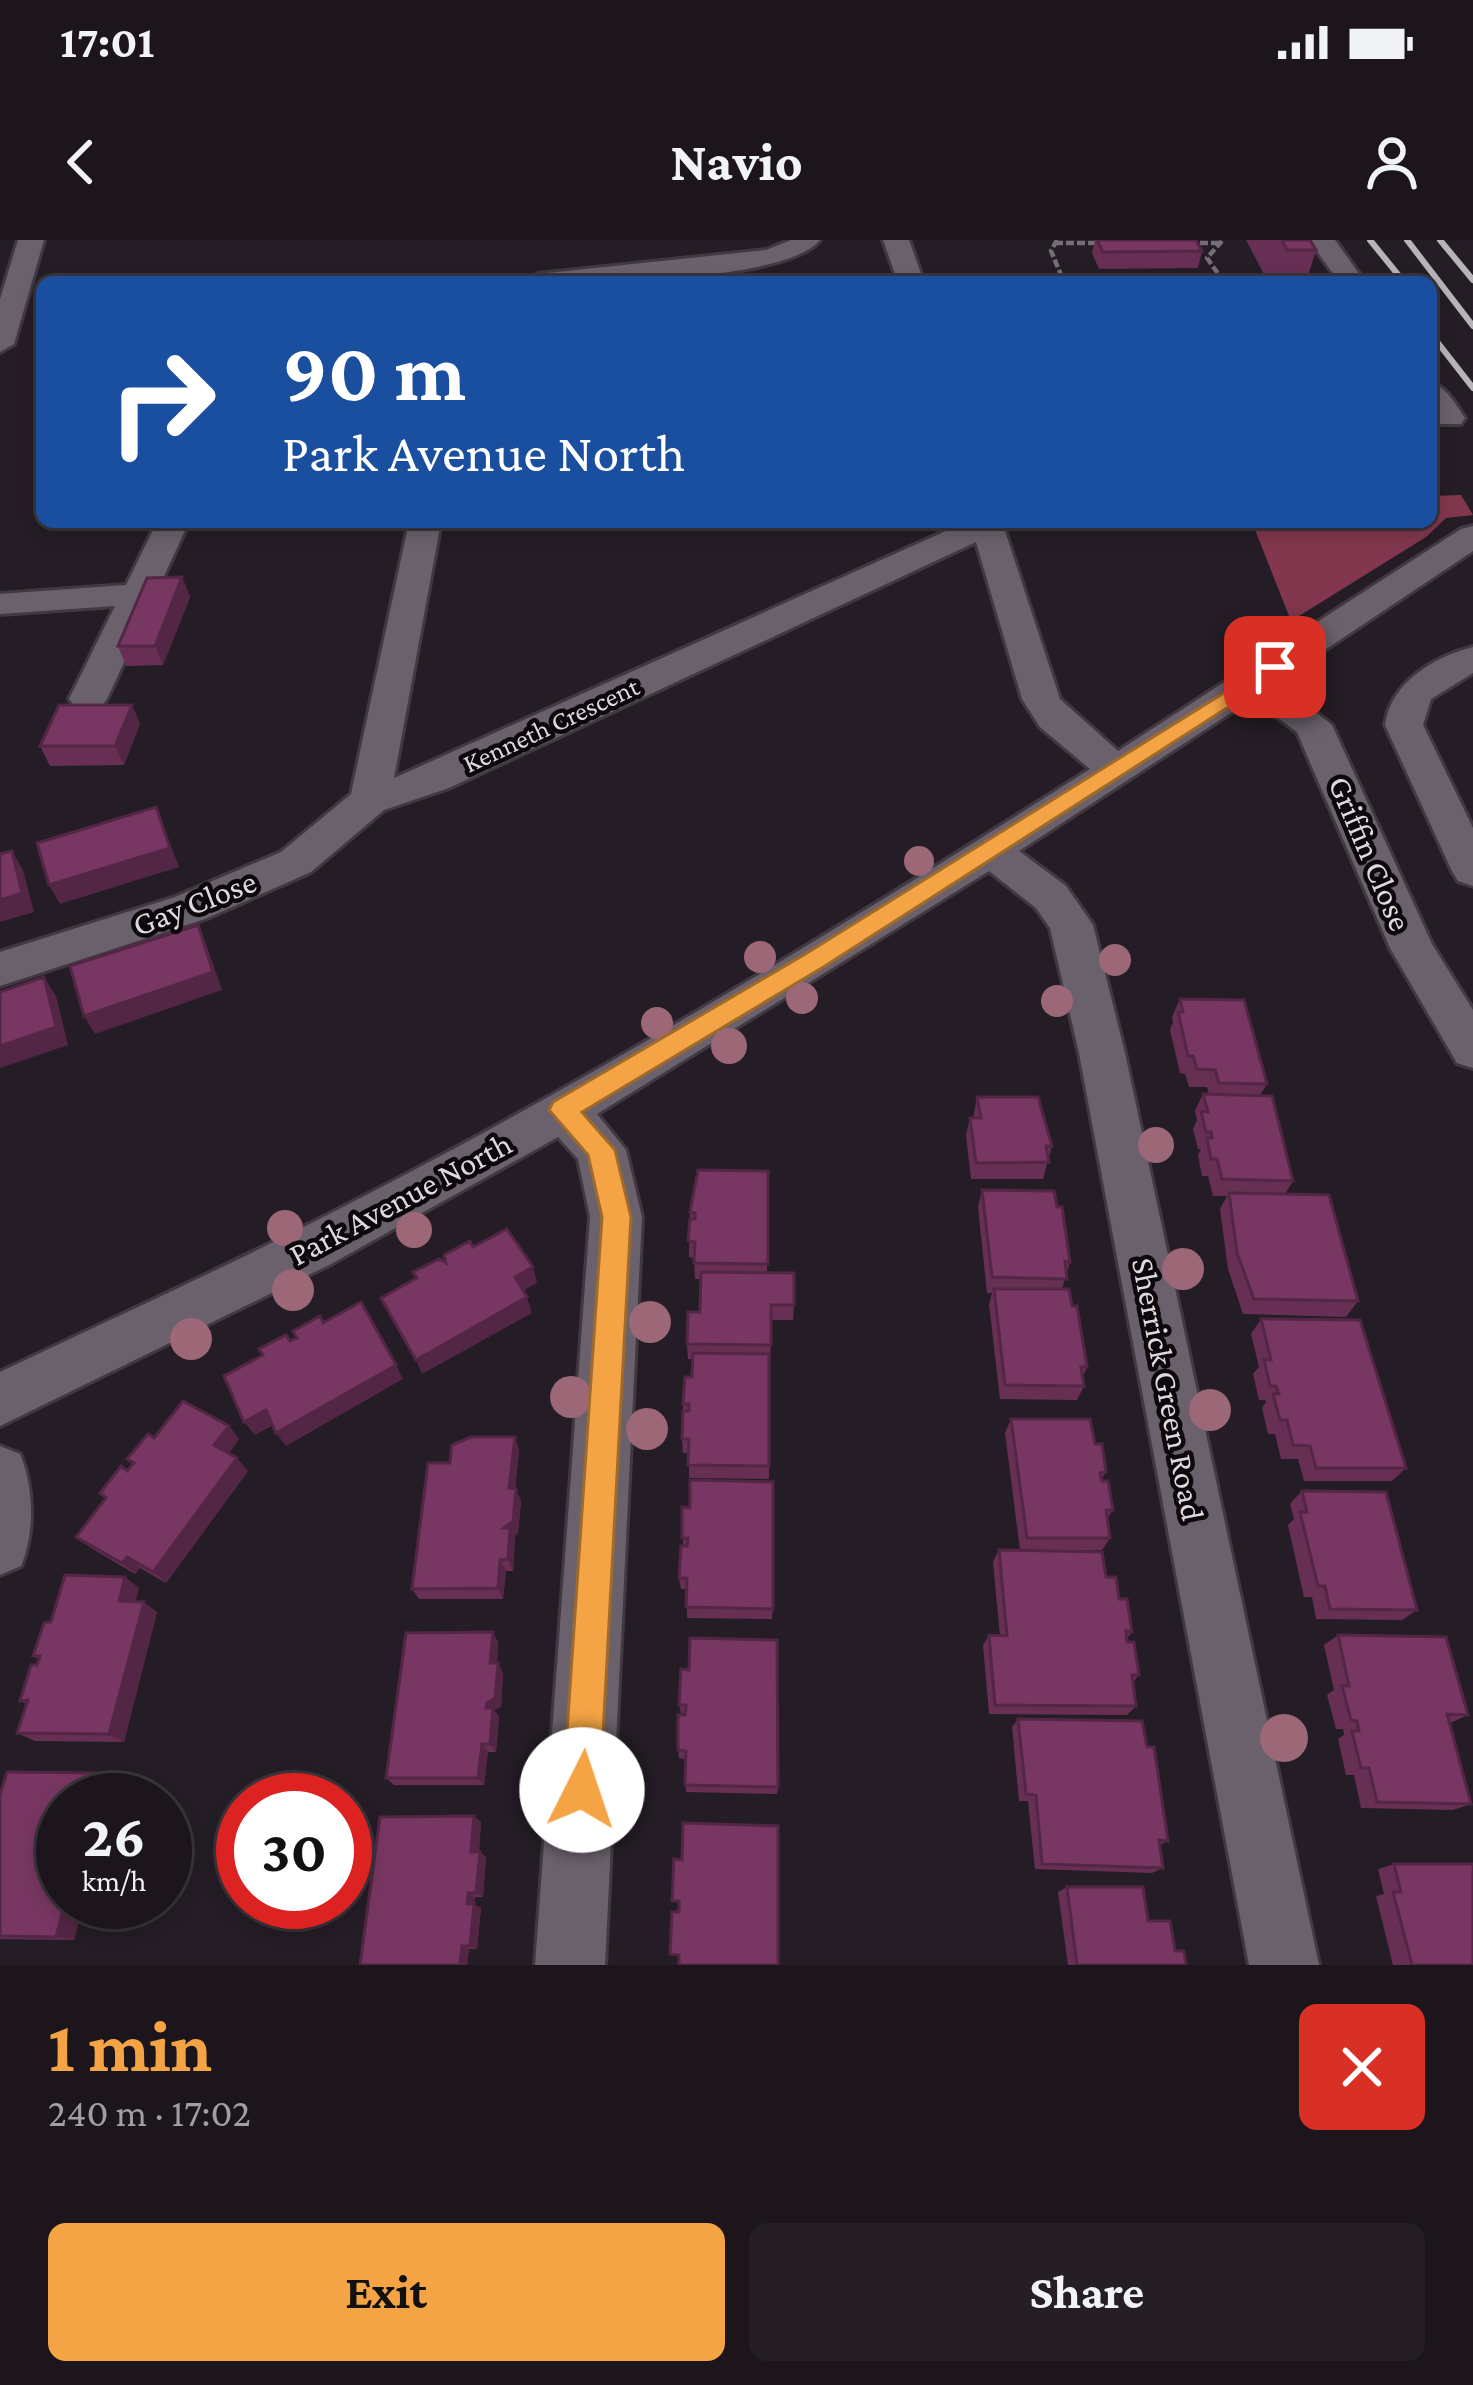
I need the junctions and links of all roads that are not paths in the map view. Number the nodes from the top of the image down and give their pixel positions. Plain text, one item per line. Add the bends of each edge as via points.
1 (31, 240) edge
2 (806, 240) edge
3 (896, 240) edge
4 (1322, 240) edge
5 (595, 276) edge
6 (909, 276) edge
7 (1348, 276) edge
8 (36, 334) edge
9 (1, 341) edge
10 (1437, 400) edge
11 (1450, 418) dead end
12 (170, 528) edge
13 (424, 528) edge
14 (977, 528) edge
15 (987, 528) edge
16 (1473, 536) edge
17 (140, 594) junction
18 (0, 604) edge
19 (1473, 658) edge
20 (1241, 689) junction
21 (88, 699) edge
22 (1115, 769) junction
23 (370, 800) junction
24 (1010, 836) junction
25 (1473, 871) edge
26 (0, 969) edge
27 (1473, 1050) edge
28 (562, 1110) junction
29 (0, 1400) edge
30 (0, 1474) edge
31 (0, 1545) edge
32 (570, 1965) edge
33 (1284, 1965) edge

1 - 9 street
2 - 5 street via 766,258
3 - 6 street
4 - 7 street
8 - 9 street
10 - 11 street
12 - 17 street
13 - 23 street
14 - 23 street, Kenneth Crescent via 435,779
15 - 22 street via 1041,699
16 - 20 street, Park Avenue North
17 - 18 street
17 - 21 street
19 - 25 street via 1411,694 1404,709 1404,725
20 - 22 street, Park Avenue North
20 - 27 street, Griffin Close via 1277,700 1313,725 1412,948
22 - 24 street, Park Avenue North
23 - 26 street, Gay Close via 296,862 190,908
24 - 28 street, Park Avenue North
24 - 33 street, Sherrick Green Road via 1071,925
28 - 29 street, Park Avenue North via 411,1196
28 - 32 street via 601,1150 616,1217
30 - 31 street

